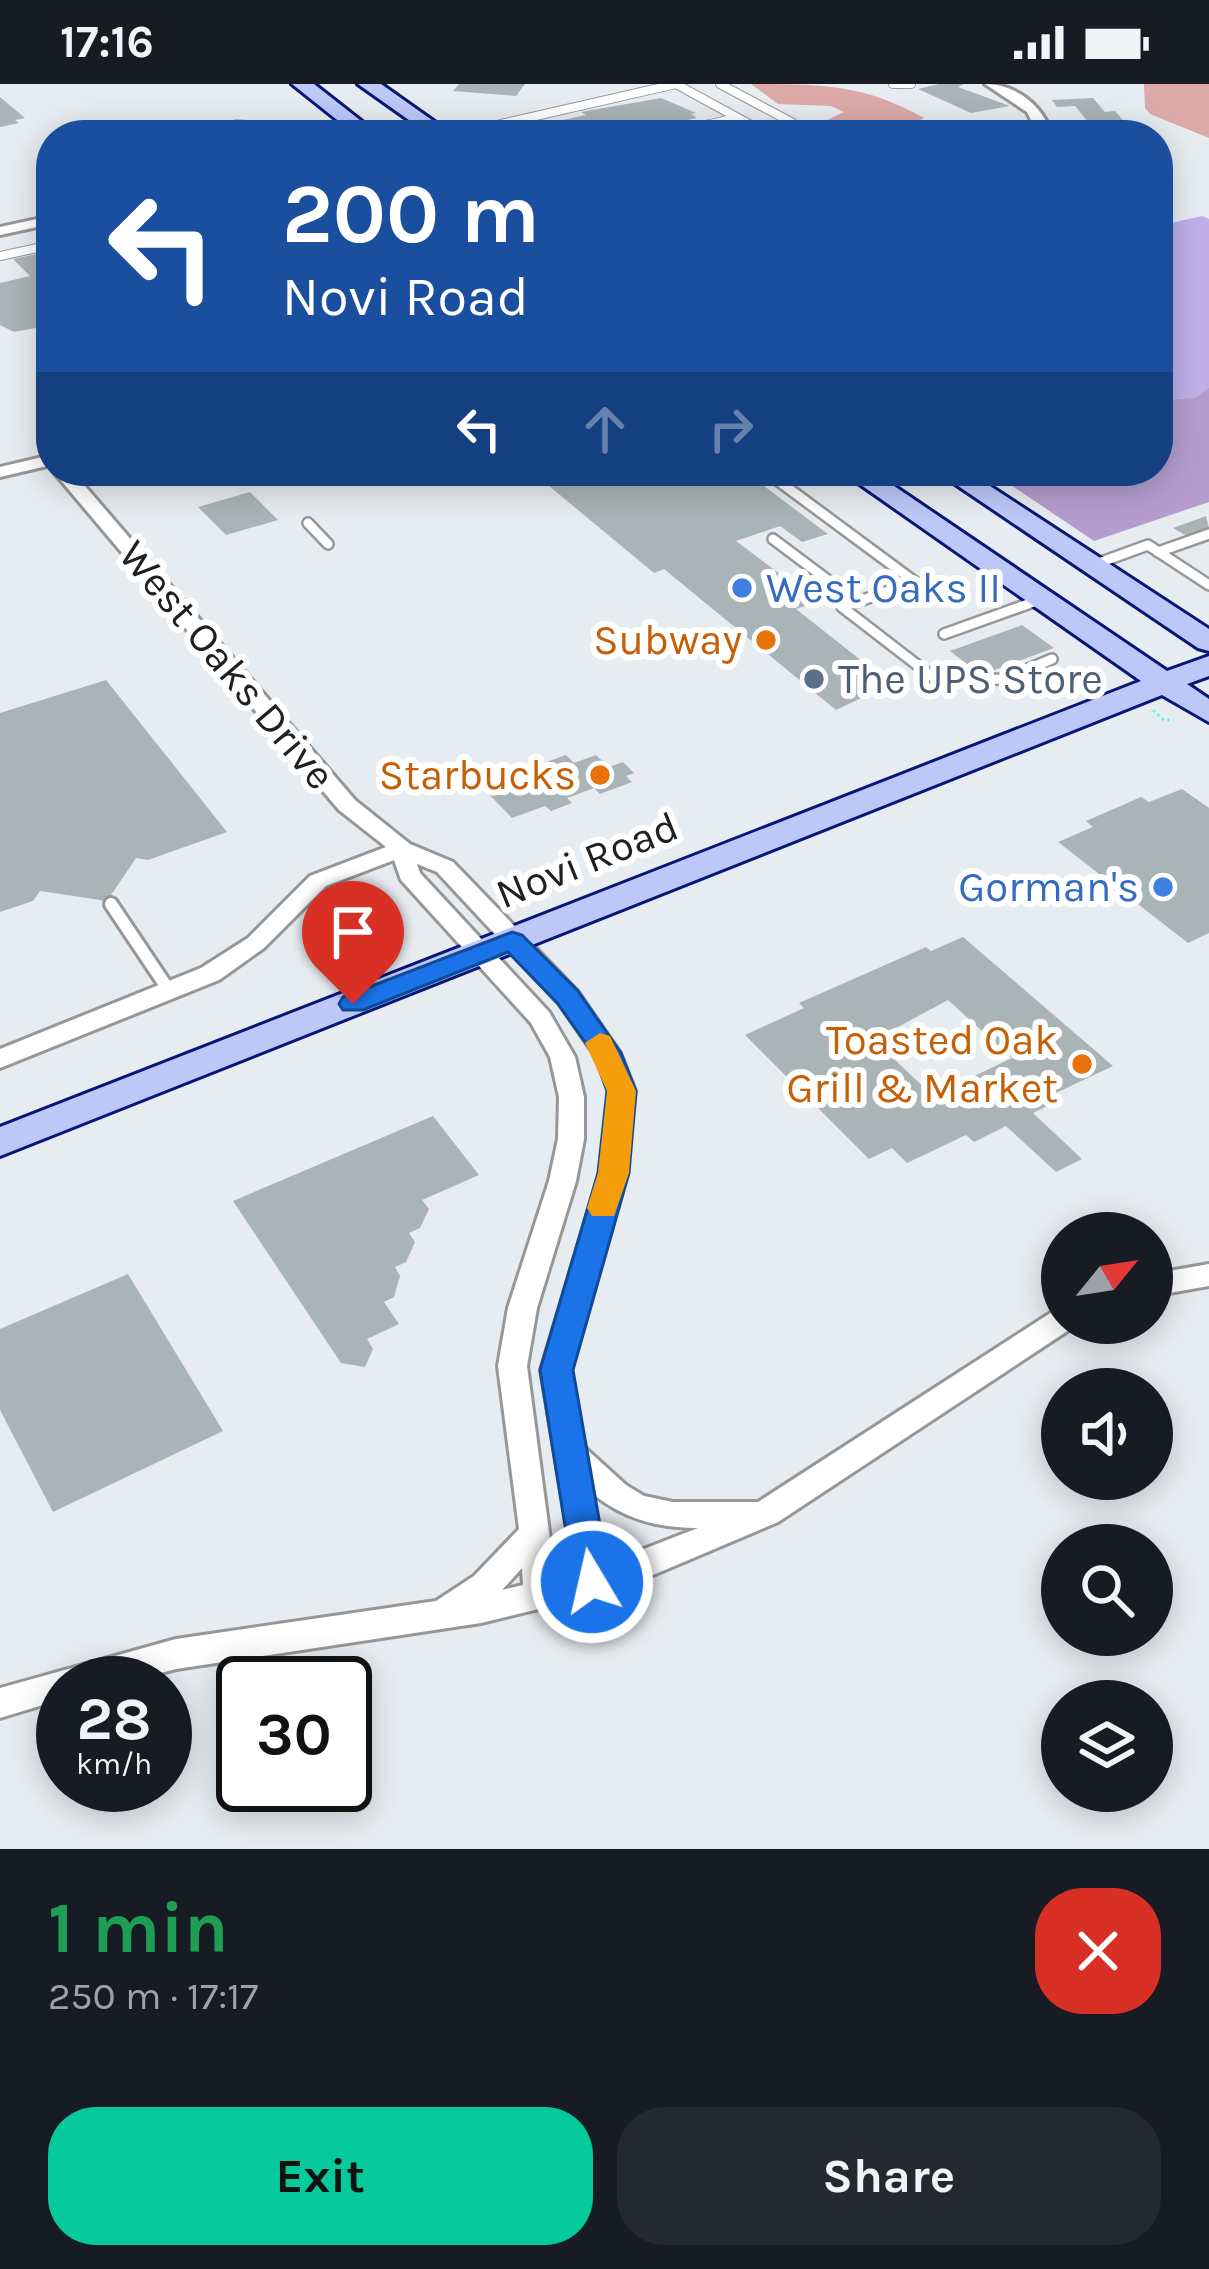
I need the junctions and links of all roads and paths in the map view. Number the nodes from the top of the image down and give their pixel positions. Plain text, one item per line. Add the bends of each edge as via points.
1 (302, 84) edge
2 (676, 84) edge
3 (720, 84) edge
4 (893, 84) edge
5 (911, 84) edge
6 (991, 84) edge
7 (377, 90) edge
8 (333, 107) junction
9 (737, 118) junction
10 (350, 120) edge
11 (421, 120) edge
12 (519, 120) edge
13 (728, 120) edge
14 (741, 120) edge
15 (788, 120) edge
16 (1042, 120) edge
17 (36, 223) edge
18 (0, 231) edge
19 (36, 248) edge
20 (0, 256) edge
21 (36, 464) edge
22 (0, 472) edge
23 (75, 486) edge
24 (785, 486) edge
25 (875, 486) edge
26 (972, 486) edge
27 (308, 523) dead end
28 (1209, 534) edge
29 (773, 539) dead end
30 (328, 544) dead end
31 (1158, 552) junction
32 (1089, 562) junction
33 (1209, 585) edge
34 (1030, 594) junction
35 (856, 602) junction
36 (944, 634) dead end
37 (1209, 643) edge
38 (1052, 659) dead end
39 (1209, 665) edge
40 (1163, 682) junction
41 (1209, 713) edge
42 (402, 849) junction
43 (111, 904) dead end
44 (497, 947) junction
45 (171, 993) junction
46 (0, 1059) edge
47 (0, 1142) edge
48 (1209, 1275) edge
49 (1173, 1281) edge
50 (1041, 1334) edge
51 (572, 1454) junction
52 (767, 1513) junction
53 (536, 1532) junction
54 (592, 1582) junction
55 (540, 1594) junction
56 (438, 1616) junction
57 (168, 1656) edge
58 (36, 1691) edge
59 (0, 1702) edge

1 - 8 main road
2 - 9 lane
2 - 12 lane
3 - 15 lane
4 - 5 lane
6 - 16 street
7 - 8 main road via 380,103
7 - 11 main road
8 - 10 main road
9 - 13 lane
9 - 14 lane
17 - 18 street
19 - 20 lane
21 - 22 street
23 - 42 street, West Oaks Drive via 332,788
24 - 35 lane via 915,582
25 - 34 main road
26 - 32 main road
27 - 30 lane
28 - 31 lane
29 - 35 lane
31 - 32 lane via 1148,545
31 - 33 lane
32 - 34 main road via 1071,586
32 - 37 main road
34 - 36 lane
34 - 40 main road
35 - 38 lane via 842,607 938,681 1004,679
39 - 40 main road, Novi Road
40 - 41 main road
40 - 44 main road, Novi Road
42 - 44 street, West Oaks Drive via 445,867
42 - 44 street, West Oaks Drive via 409,875 445,919
42 - 45 street via 318,881 235,959
43 - 45 lane
44 - 47 main road, Novi Road
44 - 51 street via 568,997 622,1091 614,1173 556,1370
44 - 53 street via 558,1041 575,1104 514,1348 512,1396
45 - 46 street
48 - 49 street
50 - 52 street
51 - 52 street via 605,1490 657,1516
51 - 54 street
52 - 54 street
53 - 55 street
53 - 56 street via 484,1586
54 - 55 street
55 - 56 street
56 - 57 street
58 - 59 street

